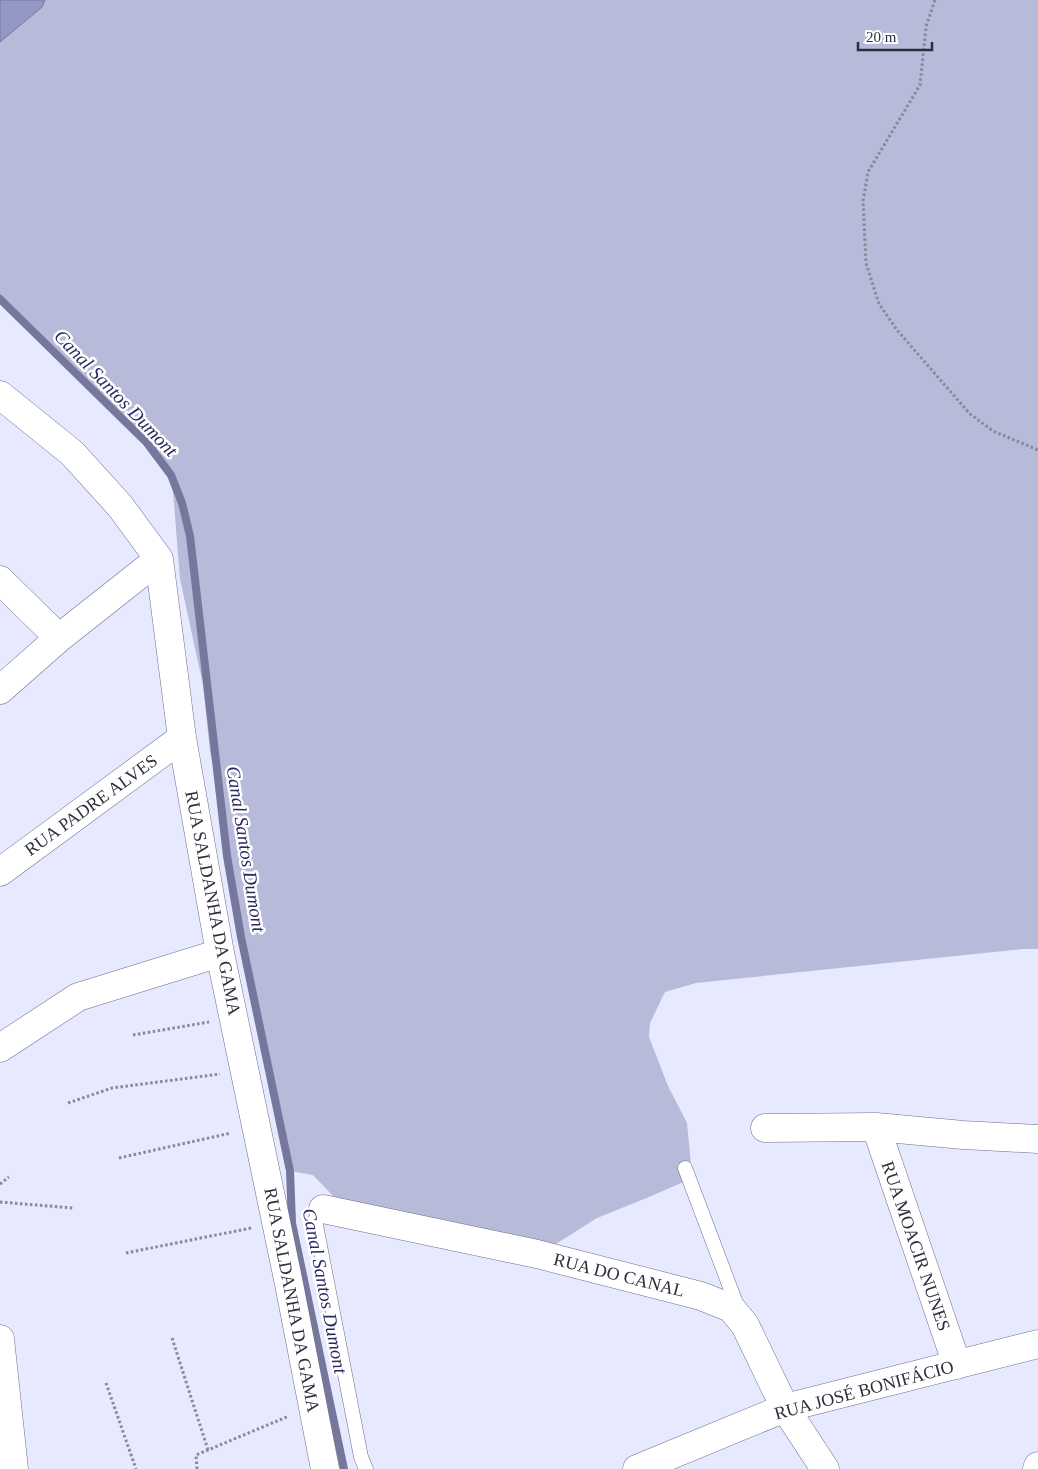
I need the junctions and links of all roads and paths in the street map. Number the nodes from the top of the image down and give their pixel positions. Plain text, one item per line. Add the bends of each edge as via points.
1 (935, 0) edge
2 (0, 395) edge
3 (1038, 450) edge
4 (159, 558) junction
5 (0, 580) edge
6 (59, 638) junction
7 (0, 690) edge
8 (182, 738) junction
9 (0, 872) edge
10 (220, 953) junction
11 (234, 1018) junction
12 (133, 1034) dead end
13 (0, 1048) edge
14 (245, 1071) junction
15 (68, 1103) dead end
16 (876, 1127) junction
17 (256, 1128) junction
18 (765, 1128) dead end
19 (1038, 1139) edge
20 (119, 1158) dead end
21 (685, 1168) dead end
22 (9, 1177) dead end
23 (0, 1184) edge
24 (0, 1202) edge
25 (74, 1208) dead end
26 (323, 1210) joint
27 (276, 1223) junction
28 (126, 1253) dead end
29 (745, 1325) junction
30 (0, 1338) edge
31 (172, 1338) dead end
32 (1038, 1344) edge
33 (957, 1365) junction
34 (106, 1383) dead end
35 (313, 1406) junction
36 (785, 1408) junction
37 (208, 1450) junction
38 (14, 1469) edge
39 (136, 1469) edge
40 (197, 1469) edge
41 (325, 1469) edge
42 (366, 1469) edge
43 (637, 1469) edge
44 (824, 1469) edge

1 - 3 path via 926,27 920,84 868,172 863,201 866,263 879,304 897,330 970,414 993,431
2 - 4 street, RUA SALDANHA DA GAMA via 72,453 120,506
4 - 6 street
4 - 8 street, RUA SALDANHA DA GAMA
5 - 6 street
6 - 7 street
8 - 9 street, RUA PADRE ALVES
8 - 10 street, RUA SALDANHA DA GAMA
10 - 11 street, RUA SALDANHA DA GAMA
10 - 13 street via 78,998
11 - 12 path
11 - 14 street, RUA SALDANHA DA GAMA
14 - 15 path via 112,1088
14 - 17 street, RUA SALDANHA DA GAMA
16 - 18 street
16 - 19 street
16 - 33 street, RUA MOACIR NUNES
17 - 20 path
17 - 27 street, RUA SALDANHA DA GAMA
21 - 29 lane
22 - 23 path
24 - 25 path
26 - 29 street, RUA DO CANAL via 537,1254 701,1296 731,1308
26 - 42 lane via 315,1220
27 - 28 path
27 - 35 street, RUA SALDANHA DA GAMA
29 - 36 street, RUA DO CANAL
30 - 38 street
31 - 37 path
32 - 33 street, RUA JOSÉ BONIFÁCIO
33 - 36 street, RUA JOSÉ BONIFÁCIO
34 - 39 path
35 - 37 path
35 - 41 street, RUA SALDANHA DA GAMA
36 - 43 street, RUA JOSÉ BONIFÁCIO
36 - 44 street, RUA DO CANAL
37 - 40 path via 196,1455

